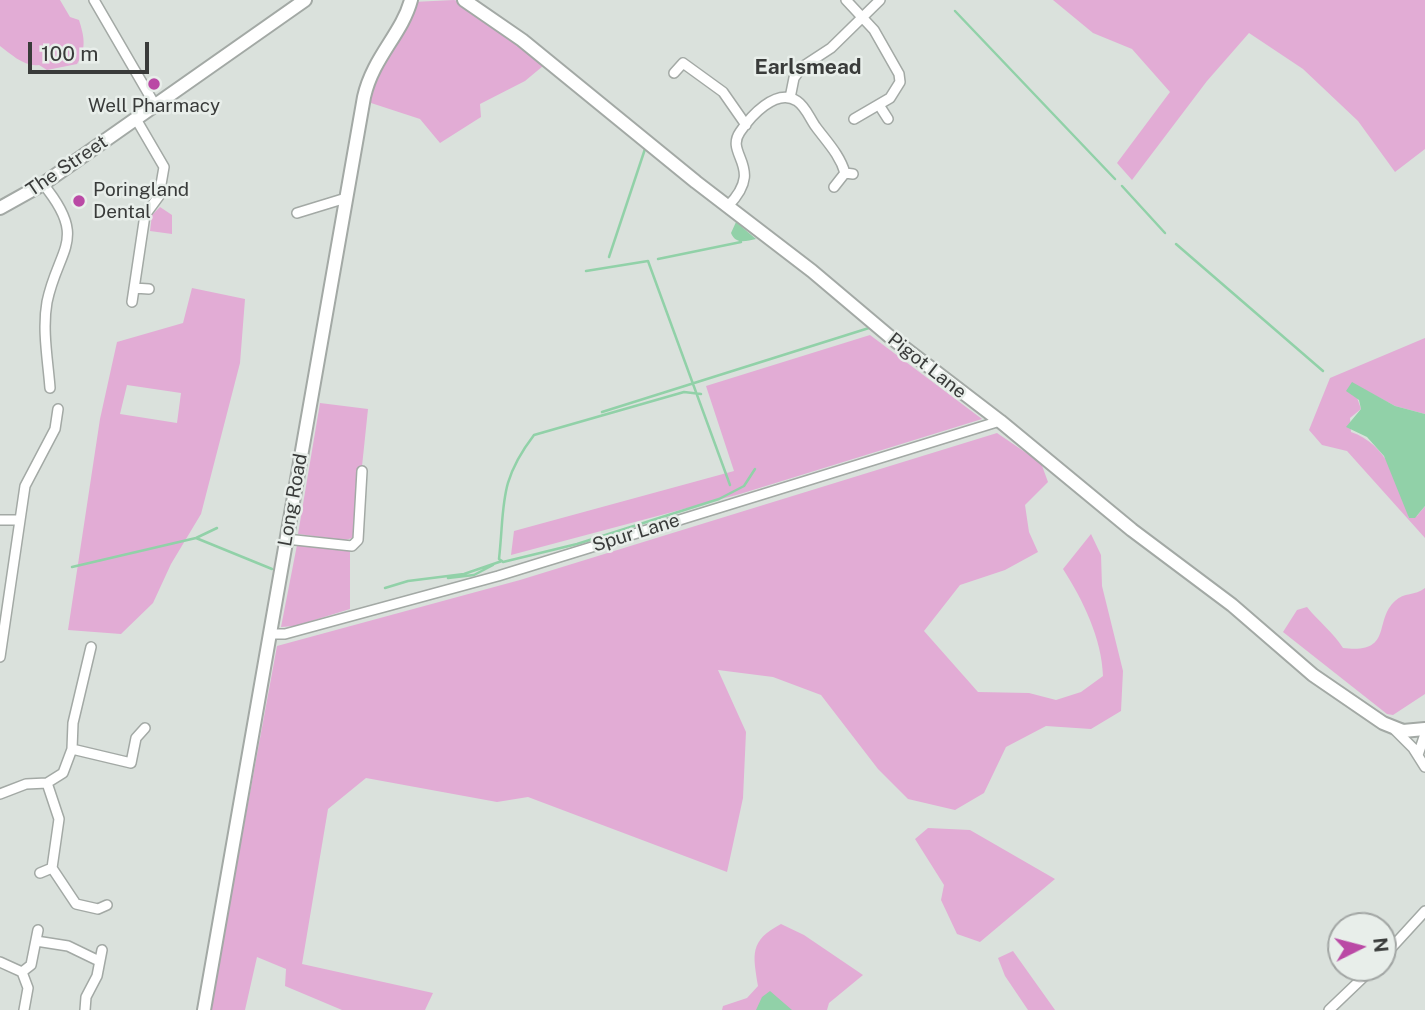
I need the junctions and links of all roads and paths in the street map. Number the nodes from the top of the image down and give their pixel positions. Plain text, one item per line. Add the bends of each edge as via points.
1 (95, 0) edge
2 (304, 0) edge
3 (411, 0) edge
4 (464, 0) edge
5 (846, 0) edge
6 (880, 0) edge
7 (861, 17) junction
8 (674, 73) dead end
9 (790, 98) junction
10 (155, 105) junction
11 (879, 105) junction
12 (136, 119) junction
13 (854, 119) dead end
14 (888, 119) dead end
15 (746, 125) junction
16 (43, 184) junction
17 (834, 187) dead end
18 (346, 198) junction
19 (728, 206) junction
20 (0, 208) edge
21 (296, 213) dead end
22 (134, 288) junction
23 (149, 289) dead end
24 (132, 302) dead end
25 (50, 388) dead end
26 (58, 409) dead end
27 (1000, 421) junction
28 (362, 471) dead end
29 (0, 520) edge
30 (19, 520) junction
31 (286, 539) junction
32 (3, 609) edge
33 (270, 634) junction
34 (91, 647) dead end
35 (0, 657) edge
36 (145, 728) dead end
37 (1393, 728) junction
38 (1425, 731) edge
39 (72, 749) junction
40 (1418, 755) junction
41 (1425, 767) edge
42 (47, 783) junction
43 (0, 794) edge
44 (52, 868) junction
45 (40, 873) dead end
46 (107, 905) dead end
47 (1425, 911) edge
48 (38, 930) dead end
49 (36, 942) junction
50 (1397, 942) edge
51 (102, 950) dead end
52 (99, 961) junction
53 (0, 962) edge
54 (22, 972) junction
55 (1358, 982) edge
56 (24, 1010) edge
57 (85, 1010) edge
58 (204, 1010) edge
59 (1329, 1010) edge

1 - 10 street
2 - 10 street, The Street
3 - 18 street, Long Road via 368,81
4 - 19 street, Pigot Lane via 522,40
5 - 7 street
6 - 7 street
7 - 9 street via 831,48 802,67
7 - 11 street via 874,30 899,74 897,90
8 - 15 street via 685,59 723,92
9 - 15 street via 773,100
9 - 17 street via 807,112 849,174
10 - 12 street, The Street
11 - 13 street
11 - 14 street
12 - 16 street, The Street
12 - 22 street via 164,167 159,196 146,210
15 - 19 street via 736,140 746,181
16 - 20 street, The Street
16 - 25 street via 54,197 68,233 46,315
18 - 21 street
18 - 31 street, Long Road
19 - 27 street, Pigot Lane
22 - 23 street
22 - 24 street
26 - 30 street via 55,429 25,486
27 - 33 street, Spur Lane via 498,576 285,634
27 - 37 street, Pigot Lane via 1313,674
28 - 31 street via 358,540 352,546
29 - 30 street
30 - 32 street
31 - 33 street, Long Road
32 - 35 street
33 - 58 street, Long Road
34 - 39 street via 73,723
36 - 39 street via 136,737 131,768
37 - 38 street
37 - 40 street
38 - 40 street
39 - 42 street via 63,773
40 - 41 street
42 - 43 street via 26,784
42 - 44 street via 59,819
44 - 45 street
44 - 46 street via 76,904 97,909
47 - 50 street
48 - 49 street
49 - 52 street via 68,946
49 - 54 street via 31,965
51 - 52 street
52 - 57 street
53 - 54 street
54 - 56 street via 28,988
55 - 59 street

